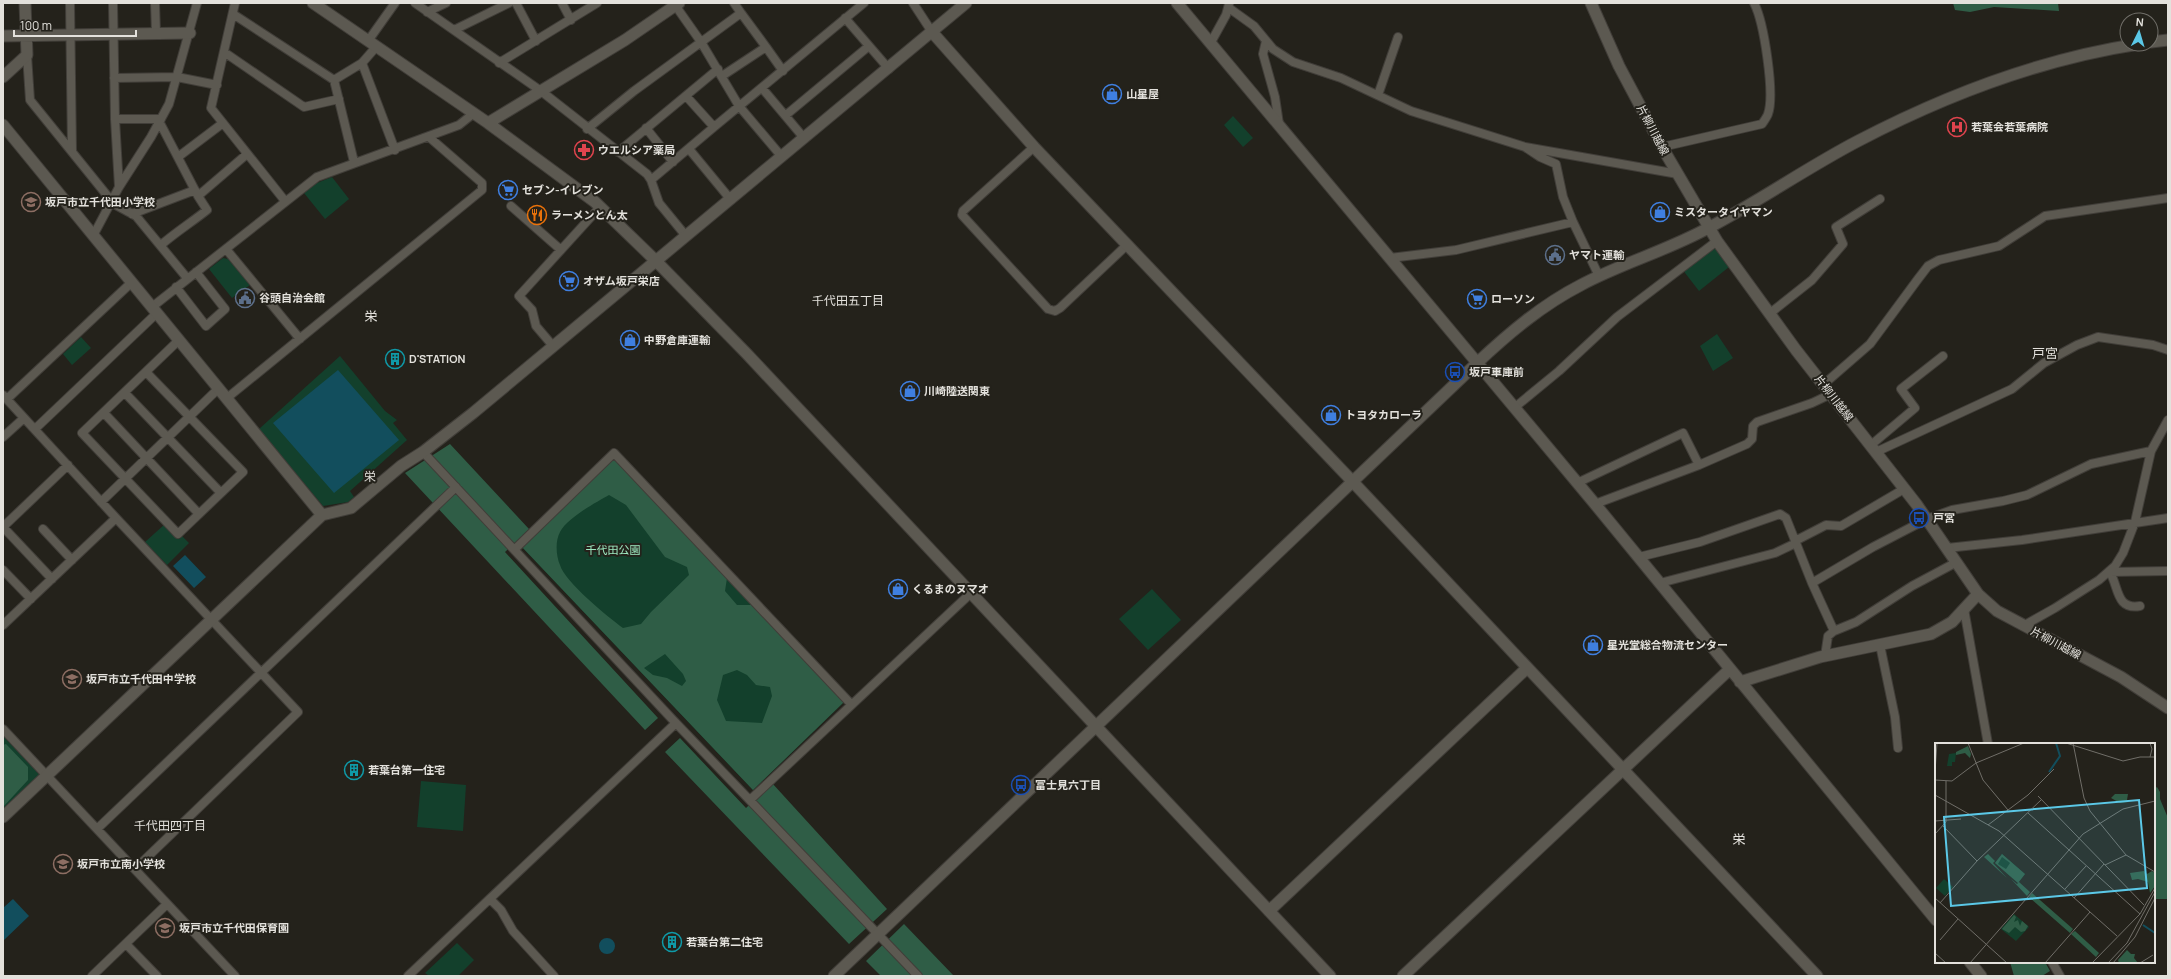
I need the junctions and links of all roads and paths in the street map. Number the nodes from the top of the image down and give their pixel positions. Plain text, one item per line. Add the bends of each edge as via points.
1 (25, 3) edge
2 (70, 3) edge
3 (113, 3) edge
4 (155, 3) edge
5 (197, 3) edge
6 (235, 3) edge
7 (313, 3) edge
8 (395, 3) edge
9 (415, 3) edge
10 (446, 3) edge
11 (509, 3) edge
12 (516, 3) edge
13 (562, 3) edge
14 (597, 3) edge
15 (734, 3) edge
16 (864, 3) edge
17 (913, 3) edge
18 (966, 3) edge
19 (1176, 3) edge
20 (1591, 3) edge
21 (1754, 3) edge
22 (677, 4) edge
23 (1229, 5) edge
24 (427, 12) junction
25 (741, 13) junction
26 (233, 14) junction
27 (844, 18) junction
28 (571, 20) junction
29 (454, 30) junction
30 (932, 32) junction
31 (156, 33) junction
32 (190, 33) junction
33 (71, 34) junction
34 (114, 34) junction
35 (3, 36) edge
36 (26, 36) junction
37 (1398, 36) dead end
38 (536, 41) junction
39 (1266, 41) junction
40 (702, 42) junction
41 (372, 44) junction
42 (1210, 44) junction
43 (766, 46) junction
44 (869, 46) junction
45 (2119, 48) edge
46 (224, 52) junction
47 (27, 55) junction
48 (362, 63) junction
49 (499, 63) junction
50 (889, 69) junction
51 (783, 71) junction
52 (720, 73) junction
53 (177, 76) junction
54 (3, 77) edge
55 (114, 78) junction
56 (334, 80) junction
57 (217, 85) junction
58 (762, 88) junction
59 (541, 91) junction
60 (1378, 95) junction
61 (686, 96) junction
62 (339, 99) junction
63 (740, 106) junction
64 (474, 113) junction
65 (786, 115) junction
66 (115, 119) junction
67 (160, 121) junction
68 (223, 123) junction
69 (488, 123) junction
70 (3, 125) edge
71 (714, 127) junction
72 (1279, 127) junction
73 (646, 128) junction
74 (588, 129) junction
75 (429, 137) junction
76 (804, 138) junction
77 (1034, 147) junction
78 (1525, 147) junction
79 (1662, 147) junction
80 (689, 149) junction
81 (395, 150) junction
82 (72, 151) junction
83 (618, 152) junction
84 (247, 154) junction
85 (782, 157) junction
86 (178, 158) junction
87 (354, 162) junction
88 (673, 162) junction
89 (1678, 174) junction
90 (651, 180) junction
91 (119, 187) junction
92 (196, 193) junction
93 (2168, 198) edge
94 (1880, 199) dead end
95 (285, 200) junction
96 (731, 200) junction
97 (112, 201) junction
98 (511, 206) dead end
99 (600, 207) junction
100 (132, 214) junction
101 (1573, 222) junction
102 (1709, 228) junction
103 (93, 236) junction
104 (686, 236) junction
105 (1717, 241) junction
106 (1128, 244) junction
107 (161, 245) junction
108 (226, 249) junction
109 (561, 250) junction
110 (1390, 258) junction
111 (656, 261) junction
112 (196, 272) junction
113 (1599, 276) junction
114 (187, 278) junction
115 (132, 282) junction
116 (176, 287) junction
117 (155, 310) junction
118 (1769, 314) junction
119 (300, 339) junction
120 (179, 340) junction
121 (553, 346) junction
122 (2168, 350) edge
123 (1943, 356) dead end
124 (1477, 363) junction
125 (146, 372) junction
126 (1824, 384) junction
127 (219, 388) junction
128 (125, 393) junction
129 (1831, 394) junction
130 (5, 397) edge
131 (227, 398) junction
132 (1514, 408) junction
133 (104, 413) junction
134 (189, 417) junction
135 (24, 418) junction
136 (2168, 420) edge
137 (35, 429) junction
138 (3, 437) edge
139 (168, 438) junction
140 (1874, 449) junction
141 (2151, 451) junction
142 (423, 452) junction
143 (147, 459) junction
144 (68, 465) junction
145 (1699, 465) junction
146 (126, 478) junction
147 (1353, 482) junction
148 (1577, 483) junction
149 (456, 486) junction
150 (1904, 488) junction
151 (221, 493) junction
152 (101, 502) junction
153 (1595, 504) junction
154 (199, 514) junction
155 (322, 515) junction
156 (116, 518) junction
157 (2168, 518) edge
158 (1927, 519) junction
159 (2135, 522) junction
160 (43, 529) dead end
161 (1795, 542) junction
162 (515, 548) junction
163 (1947, 548) junction
164 (1639, 557) junction
165 (72, 560) junction
166 (1955, 563) junction
167 (3, 570) edge
168 (2168, 571) edge
169 (2110, 572) junction
170 (52, 579) junction
171 (1660, 583) junction
172 (1812, 583) junction
173 (971, 593) junction
174 (1978, 594) junction
175 (31, 599) junction
176 (2140, 606) dead end
177 (1964, 610) junction
178 (212, 620) junction
179 (5, 621) edge
180 (2023, 626) junction
181 (1834, 631) junction
182 (1880, 645) junction
183 (1825, 656) junction
184 (1527, 668) junction
185 (1730, 669) junction
186 (261, 672) junction
187 (1740, 682) junction
188 (851, 704) junction
189 (2168, 708) edge
190 (676, 723) junction
191 (1095, 726) junction
192 (3, 729) edge
193 (1988, 743) edge
194 (1898, 748) dead end
195 (1622, 769) junction
196 (47, 776) junction
197 (750, 800) junction
198 (3, 817) edge
199 (97, 829) junction
200 (135, 869) junction
201 (490, 899) junction
202 (167, 904) junction
203 (1269, 911) junction
204 (1935, 919) edge
205 (879, 934) junction
206 (126, 944) junction
207 (1971, 963) edge
208 (2053, 963) edge
209 (92, 976) edge
210 (157, 976) edge
211 (235, 976) edge
212 (408, 976) edge
213 (554, 976) edge
214 (834, 976) edge
215 (918, 976) edge
216 (1330, 976) edge
217 (1403, 976) edge
218 (1817, 976) edge
219 (1981, 976) edge
220 (2060, 976) edge

1 - 36 street
2 - 33 street
3 - 34 street
4 - 31 street
5 - 32 street
6 - 26 street
7 - 41 street
8 - 41 street
9 - 24 street
10 - 24 street
11 - 29 street
12 - 38 street
13 - 28 street
14 - 28 street
15 - 25 street
16 - 27 street
17 - 30 street
18 - 30 street
19 - 42 street
20 - 79 street, 片柳川越線 via 1619,66
21 - 79 street via 1765,38 1769,98 1768,113 1762,124
22 - 40 street
22 - 59 street via 625,40
23 - 39 street via 1254,26
23 - 42 street
24 - 29 street
25 - 40 street
25 - 43 street
26 - 46 street
26 - 56 street
27 - 44 street
27 - 51 street
28 - 38 street
29 - 49 street
30 - 50 street
30 - 77 street
31 - 32 street
31 - 34 street
32 - 53 street
33 - 34 street
33 - 36 street
33 - 82 street
34 - 55 street
35 - 36 street
36 - 47 street
37 - 60 street
38 - 49 street
39 - 60 street via 1273,49 1293,62 1341,78
39 - 72 street via 1263,54 1275,97
40 - 52 street
40 - 74 street via 634,91
41 - 48 street
41 - 64 street
42 - 72 street
43 - 51 street
43 - 52 street
44 - 50 street
44 - 65 street
45 - 102 street via 2077,56 2024,71 1917,112 1857,141
46 - 57 street
46 - 62 street via 304,107
47 - 54 street
47 - 82 street via 29,98
48 - 56 street
48 - 81 street
49 - 59 street
50 - 76 street
51 - 58 street
52 - 61 street
52 - 63 street
53 - 55 street
53 - 57 street
53 - 67 street via 169,104
55 - 66 street
56 - 62 street
57 - 68 street via 211,108
58 - 63 street
58 - 65 street
59 - 69 street
59 - 74 street
60 - 78 street via 1411,111
61 - 71 street
61 - 73 street
62 - 87 street
63 - 71 street
63 - 85 street
64 - 69 street
64 - 75 street via 459,125
65 - 76 street
66 - 67 street
66 - 91 street
67 - 86 street
67 - 91 street
68 - 84 street
68 - 86 street
69 - 99 street
70 - 103 street
71 - 80 street
72 - 110 street
73 - 83 street
73 - 88 street
74 - 83 street
75 - 81 street
75 - 119 street via 482,183 482,190
76 - 85 street
77 - 106 street
77 - 106 street via 963,211 962,215 1045,306 1051,311 1058,310
78 - 89 street
78 - 101 street via 1556,164 1563,197
79 - 89 street, 片柳川越線
80 - 88 street
80 - 96 street
81 - 87 street
82 - 97 street
83 - 90 street
84 - 92 street
84 - 95 street
85 - 96 street
86 - 92 street
87 - 95 street via 316,177
88 - 90 street
89 - 102 street, 片柳川越線
90 - 104 street via 659,203
91 - 97 street
92 - 100 street
92 - 107 street via 207,210
93 - 126 street via 2045,216 1999,246 1939,260 1928,266 1870,344
94 - 118 street via 1836,227 1843,244 1812,280
95 - 108 street
96 - 104 street
97 - 100 street
97 - 103 street
98 - 109 street
99 - 109 street
99 - 111 street
100 - 107 street
101 - 110 street via 1456,250
101 - 113 street
102 - 105 street, 片柳川越線
102 - 113 street
103 - 115 street
104 - 111 street
105 - 118 street, 片柳川越線
105 - 132 street via 1617,317 1559,371
106 - 147 street
107 - 114 street
108 - 112 street
108 - 119 street
109 - 121 street via 519,296 532,310 536,326
110 - 124 street
111 - 121 street
111 - 173 street via 747,354
112 - 114 street
112 - 116 street via 225,309 206,326
113 - 124 street via 1564,294 1528,318
114 - 116 street
115 - 117 street
115 - 130 street
116 - 117 street
117 - 120 street
117 - 137 street
118 - 126 street, 片柳川越線
119 - 131 street
120 - 125 street
120 - 127 street
121 - 142 street
122 - 140 street via 2153,345 2098,337 2044,363 2012,389
123 - 140 street via 1901,389 1916,408
124 - 132 street
124 - 147 street
125 - 128 street
125 - 134 street
126 - 129 street, 片柳川越線
127 - 131 street
127 - 134 street
128 - 133 street
128 - 139 street
129 - 140 street, 片柳川越線
129 - 145 street via 1757,422 1753,426 1752,439 1747,444
130 - 135 street
131 - 155 street
132 - 148 street
133 - 143 street
133 - 146 street via 82,432
134 - 139 street
134 - 151 street via 243,472
135 - 137 street
135 - 138 street
136 - 141 street
137 - 144 street
139 - 143 street
139 - 151 street
140 - 150 street, 片柳川越線
141 - 158 street via 2091,464 2028,495 1952,510
141 - 159 street
142 - 149 street
142 - 155 street via 401,466 351,508
143 - 146 street
143 - 154 street
144 - 152 street
144 - 170 street via 3,527
145 - 148 street via 1683,433
145 - 153 street
146 - 152 street
146 - 154 street via 178,534
147 - 184 street
147 - 191 street
148 - 153 street
149 - 162 street
149 - 186 street
150 - 158 street, 片柳川越線
150 - 161 street via 1840,526 1826,525
151 - 154 street
152 - 156 street
153 - 164 street
155 - 178 street
156 - 165 street
156 - 178 street
157 - 159 street
158 - 163 street, 片柳川越線
158 - 172 street
159 - 163 street via 2022,540
159 - 169 street via 2123,553
160 - 165 street
161 - 164 street via 1786,518 1780,514 1700,542
161 - 171 street via 1775,552
161 - 172 street
162 - 188 street via 614,453
162 - 190 street
163 - 166 street, 片柳川越線
164 - 171 street
165 - 170 street
166 - 174 street, 片柳川越線
166 - 181 street via 1912,586 1856,622
167 - 175 street
168 - 169 street
169 - 176 street via 2122,602 2128,606
169 - 180 street
170 - 175 street
171 - 185 street
172 - 181 street
173 - 188 street
173 - 191 street
174 - 177 street
174 - 180 street, 片柳川越線 via 1997,611
175 - 179 street
177 - 182 street via 1952,622 1931,634
177 - 193 street
178 - 186 street
178 - 196 street
180 - 189 street, 片柳川越線 via 2121,677
181 - 183 street via 1828,636
182 - 183 street
182 - 194 street via 1895,717
183 - 187 street
184 - 195 street
184 - 203 street
185 - 187 street
185 - 195 street
186 - 199 street
186 - 200 street via 298,712
187 - 204 street
188 - 197 street
190 - 197 street
190 - 201 street
191 - 203 street
191 - 205 street
192 - 196 street
195 - 217 street
195 - 218 street
196 - 198 street
196 - 199 street
197 - 205 street
199 - 200 street
200 - 202 street
201 - 212 street
201 - 213 street via 501,910 513,931
202 - 206 street
202 - 211 street
203 - 216 street
205 - 214 street
205 - 215 street
206 - 209 street
206 - 210 street
207 - 219 street
208 - 220 street

